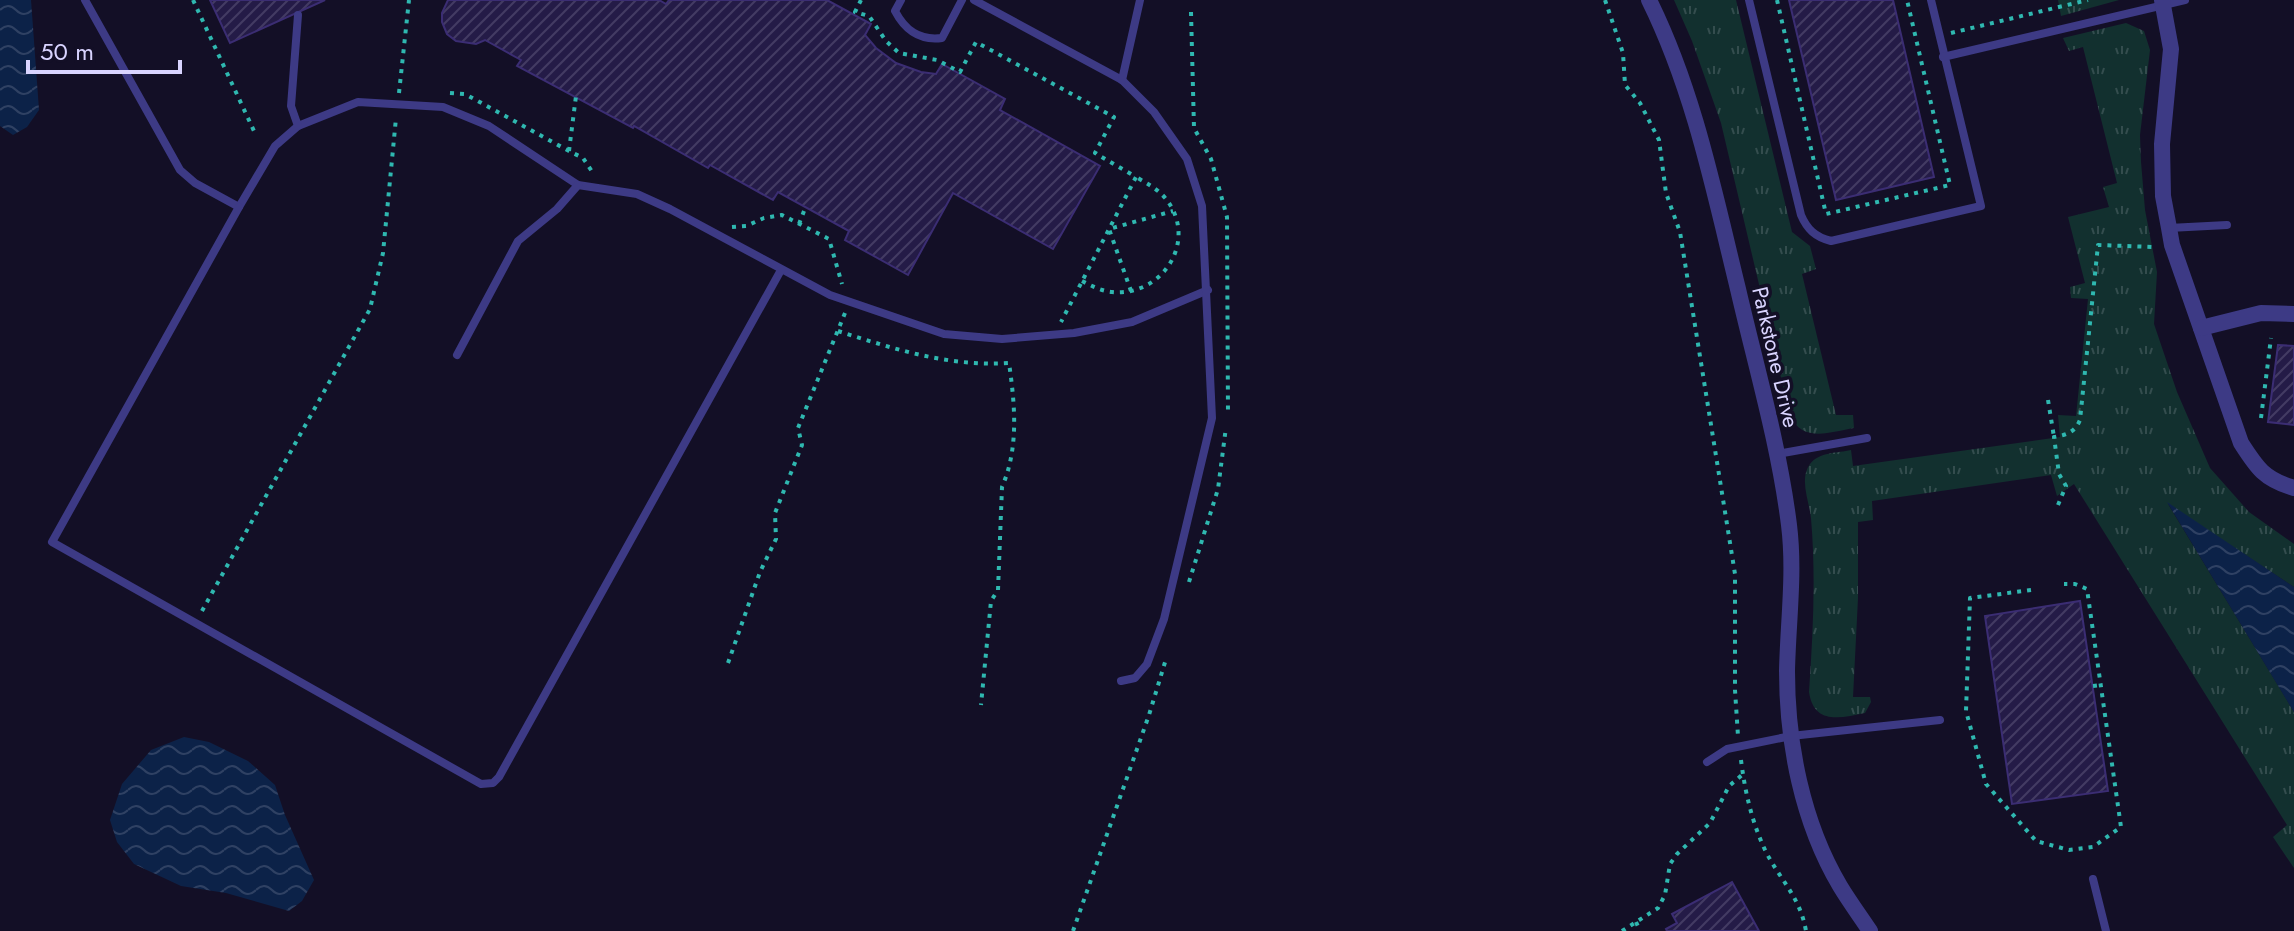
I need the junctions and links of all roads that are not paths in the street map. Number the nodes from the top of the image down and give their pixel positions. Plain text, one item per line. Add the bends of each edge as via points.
1 (85, 0) edge
2 (901, 0) edge
3 (962, 0) edge
4 (974, 0) edge
5 (1140, 0) edge
6 (1649, 0) edge
7 (1749, 0) edge
8 (1931, 0) edge
9 (2185, 0) edge
10 (2162, 3) edge
11 (298, 15) dead end
12 (1943, 57) junction
13 (1122, 80) junction
14 (298, 126) junction
15 (578, 185) junction
16 (239, 207) junction
17 (2227, 225) dead end
18 (2169, 228) junction
19 (781, 270) junction
20 (1208, 290) junction
21 (2294, 314) edge
22 (2201, 328) junction
23 (457, 355) dead end
24 (1867, 438) dead end
25 (1776, 454) junction
26 (2294, 488) edge
27 (1121, 681) dead end
28 (1940, 720) dead end
29 (1791, 736) junction
30 (1707, 762) dead end
31 (2093, 879) dead end
32 (1870, 931) edge
33 (2106, 931) edge

1 - 16 lane via 180,170
2 - 3 lane via 895,11 900,21 917,36 933,39 942,38
4 - 13 lane
5 - 13 lane
6 - 25 street, Parkstone Drive via 1686,88 1704,149
7 - 12 lane via 1801,215 1820,238 1842,240 1981,206
8 - 12 lane
9 - 10 lane
10 - 12 lane
10 - 18 street via 2171,49 2162,144
11 - 14 lane via 291,106
13 - 20 lane via 1154,112 1187,159 1202,206
14 - 15 lane via 358,102 443,107 489,126
14 - 16 lane via 275,146
15 - 19 lane via 637,194
15 - 23 lane via 518,241
16 - 19 lane via 52,542 481,784 499,777
17 - 18 lane
18 - 22 street
19 - 20 lane via 849,302 944,334 1002,339 1132,322
20 - 27 lane via 1212,418 1197,488 1164,619 1147,664 1135,678
21 - 22 street via 2261,313
22 - 26 street via 2241,443 2272,481
24 - 25 lane
25 - 29 street, Parkstone Drive via 1789,528
28 - 29 lane
29 - 30 lane via 1740,746
29 - 32 street, Parkstone Drive via 1818,841
31 - 33 lane

